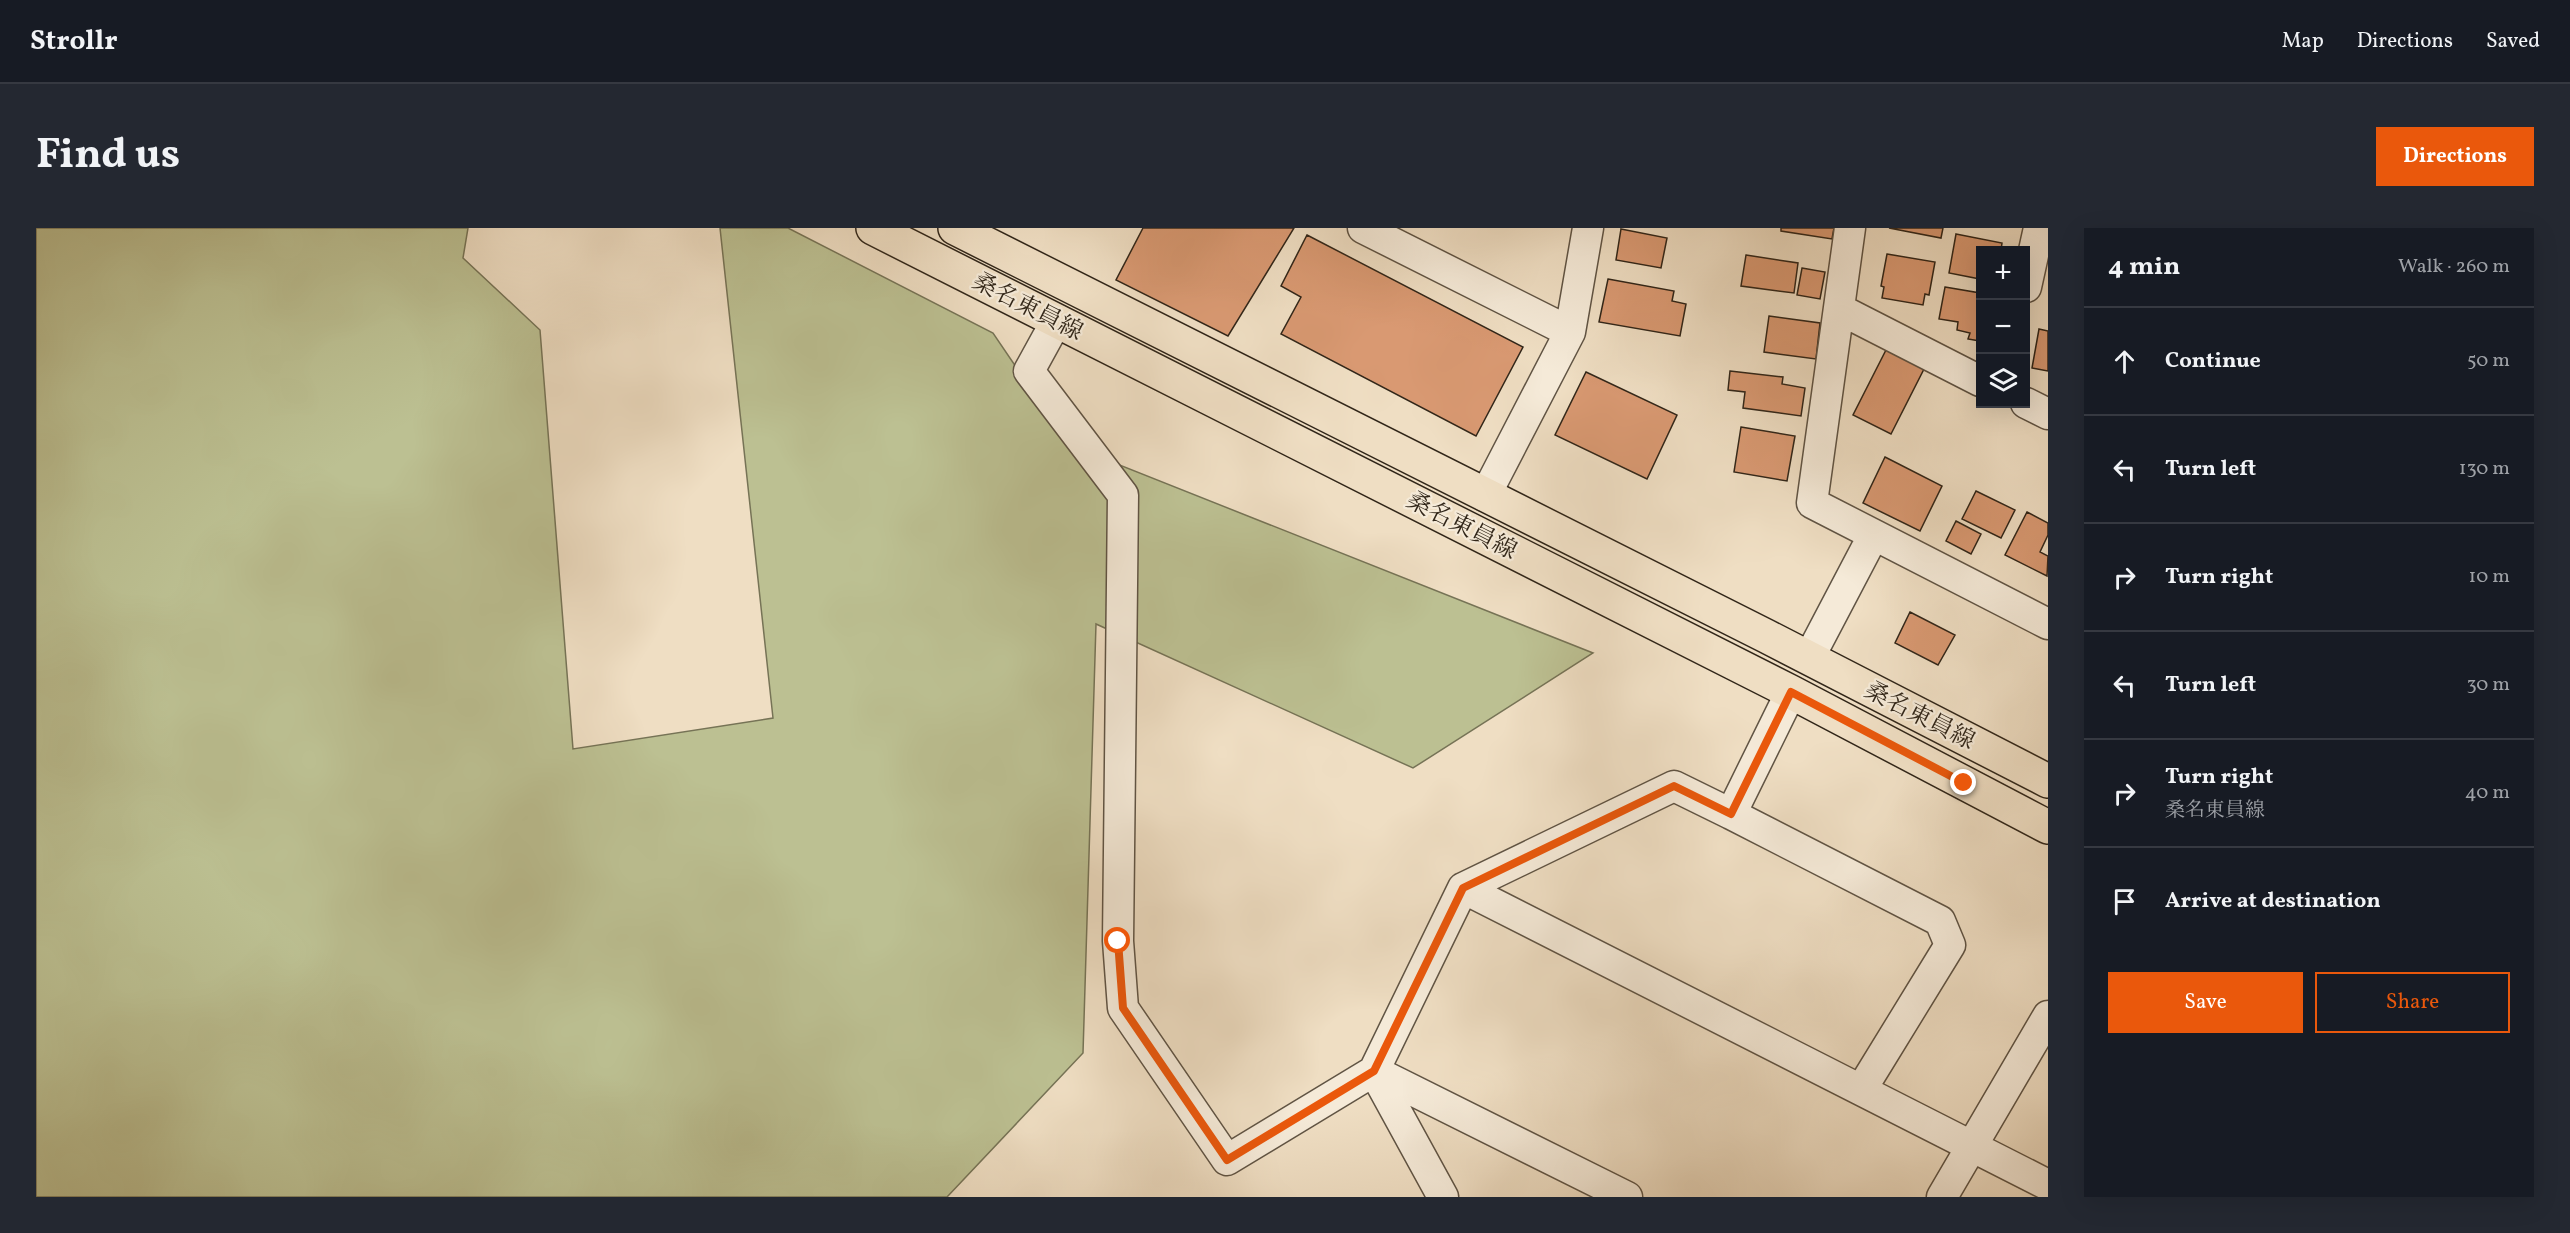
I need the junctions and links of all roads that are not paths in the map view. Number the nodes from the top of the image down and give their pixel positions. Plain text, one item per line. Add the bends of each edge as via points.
1 (873, 228) edge
2 (955, 228) edge
3 (1363, 228) edge
4 (1588, 228) edge
5 (1850, 228) edge
6 (2039, 228) edge
7 (2030, 266) edge
8 (1839, 309) junction
9 (1057, 320) junction
10 (1570, 332) junction
11 (1976, 379) edge
12 (2030, 405) edge
13 (2048, 414) edge
14 (1485, 496) junction
15 (1873, 536) junction
16 (2048, 624) edge
17 (1809, 658) junction
18 (1791, 692) junction
19 (2048, 781) edge
20 (2048, 793) edge
21 (1731, 814) junction
22 (2048, 827) edge
23 (1463, 888) junction
24 (2048, 1016) edge
25 (1374, 1071) junction
26 (1861, 1090) junction
27 (1973, 1145) junction
28 (2048, 1185) edge
29 (1443, 1197) edge
30 (1627, 1197) edge
31 (1942, 1197) edge

1 - 9 main road, 桑名東員線
2 - 14 main road, 桑名東員線
3 - 10 street
4 - 10 street
5 - 8 street
6 - 7 street
8 - 11 street
8 - 15 street via 1812,503
9 - 18 main road, 桑名東員線
9 - 25 street via 1029,371 1123,495 1118,941 1123,1008 1227,1160
10 - 14 street
12 - 13 street
14 - 17 main road, 桑名東員線
15 - 16 street
15 - 17 street
17 - 19 main road, 桑名東員線
17 - 20 main road via 1847,691
18 - 21 street
18 - 22 main road, 桑名東員線
21 - 23 street via 1674,786
21 - 26 street via 1940,921 1950,945
23 - 25 street
23 - 26 street
24 - 27 street
25 - 29 street
25 - 30 street
26 - 27 street
27 - 28 street
27 - 31 street

